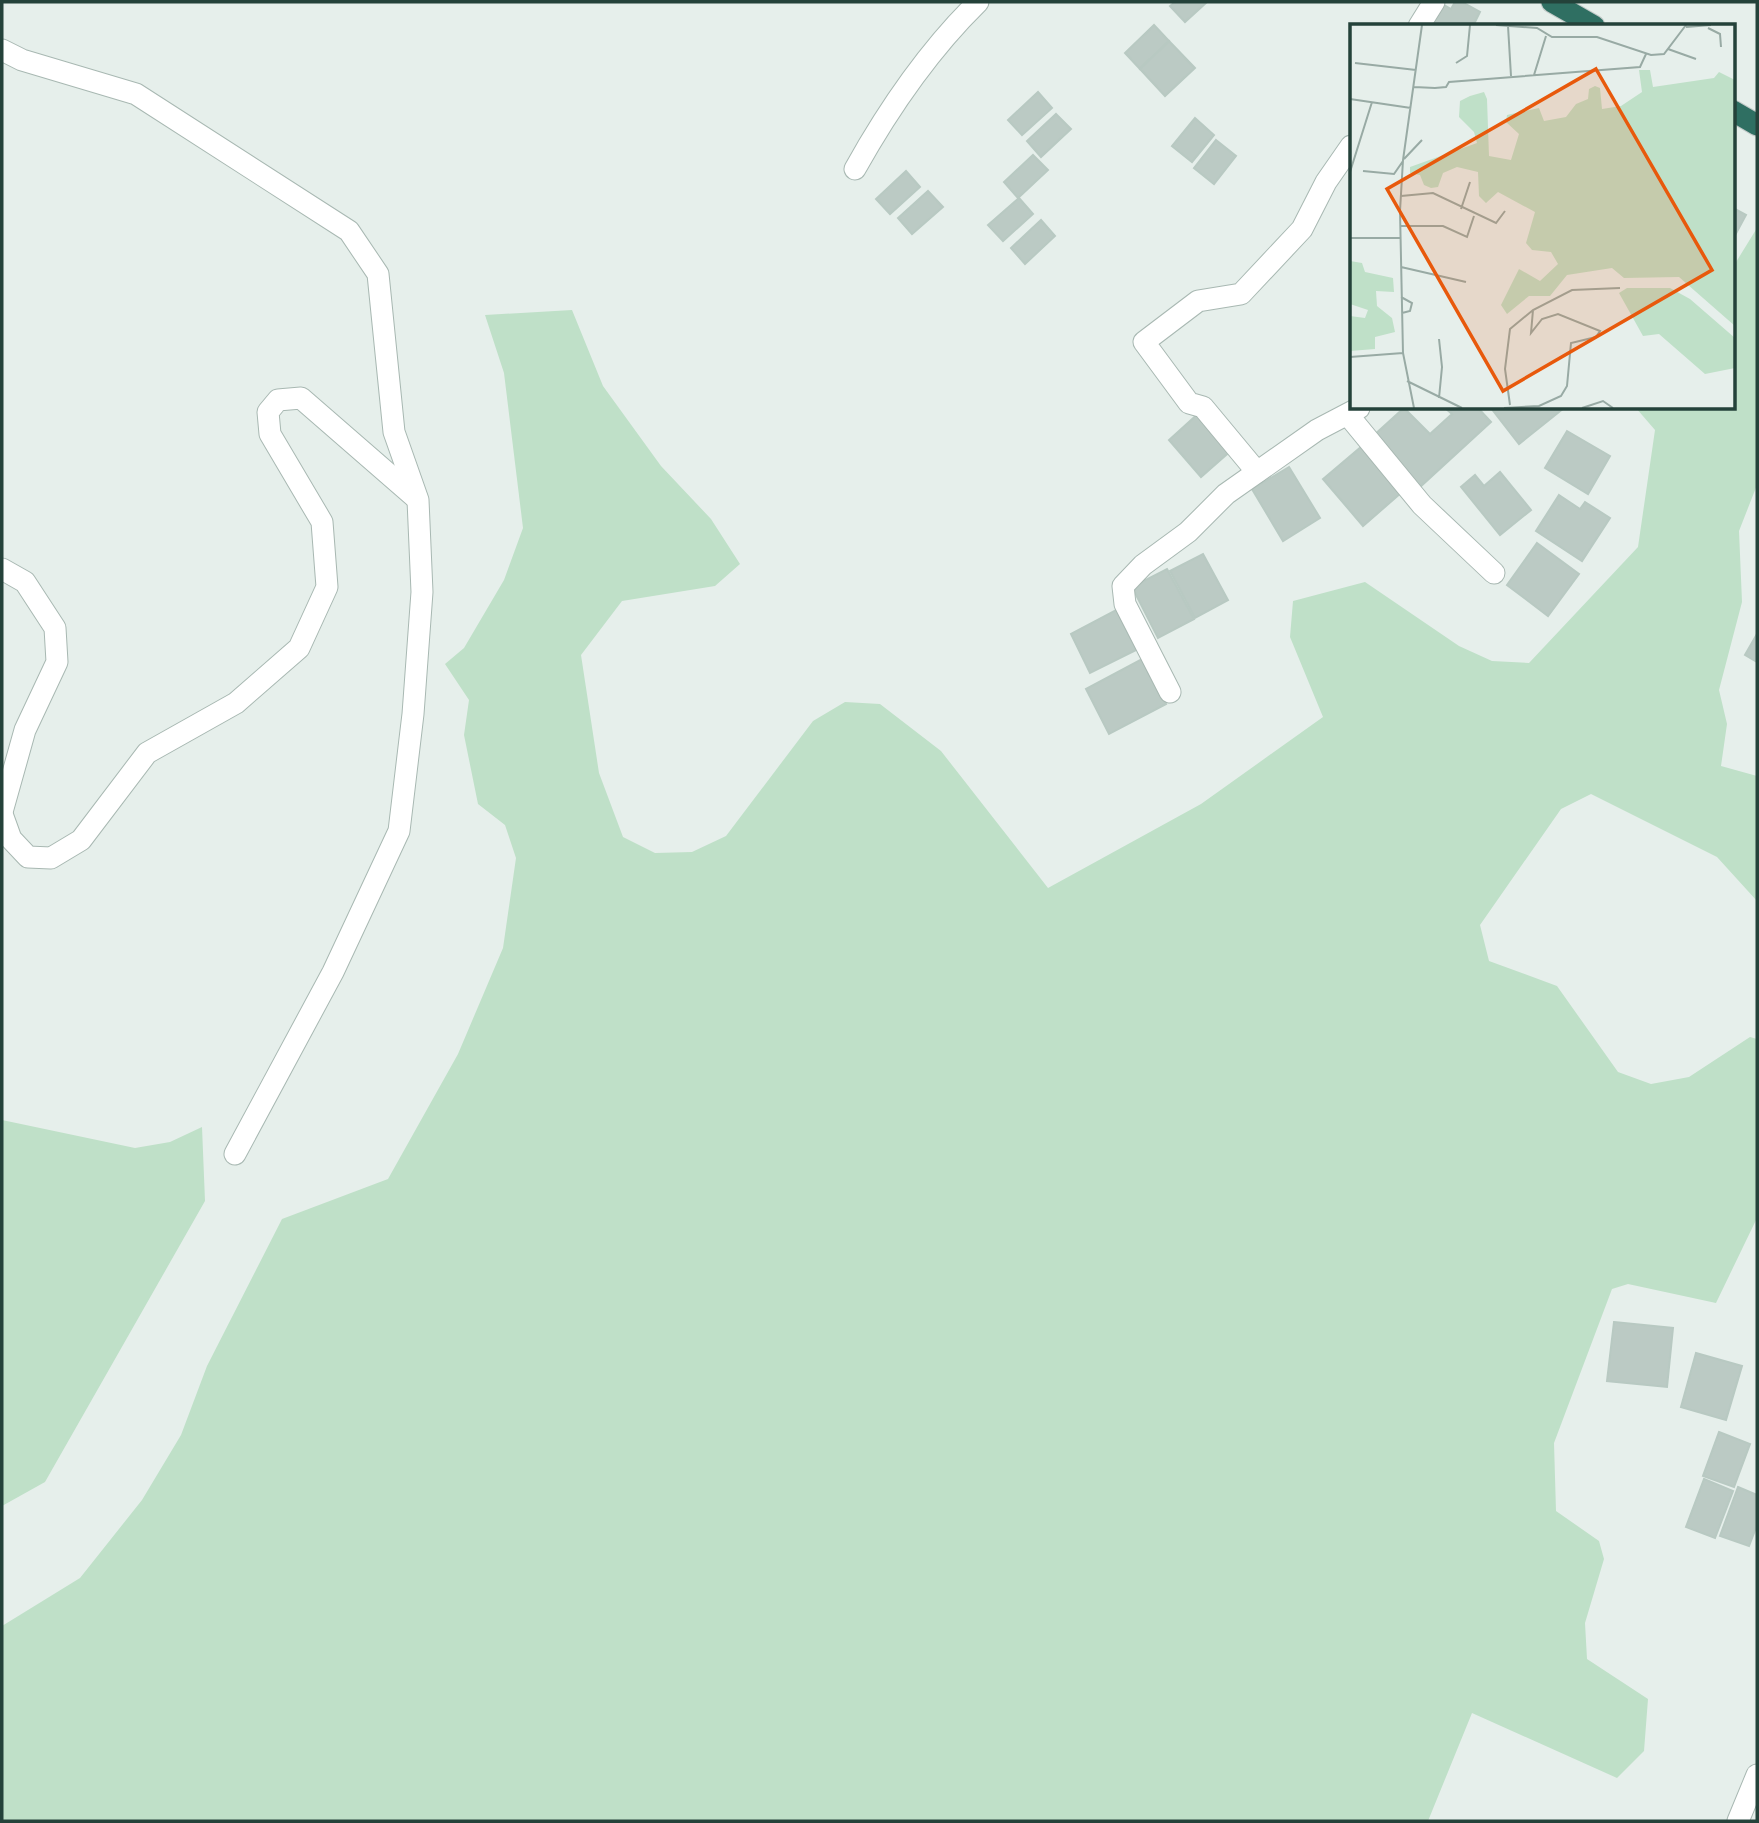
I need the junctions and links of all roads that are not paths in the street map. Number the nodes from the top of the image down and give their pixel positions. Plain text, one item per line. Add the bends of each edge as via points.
1 (978, 2) edge
2 (1434, 2) edge
3 (1552, 2) edge
4 (1420, 24) edge
5 (1590, 24) edge
6 (2, 50) edge
7 (1734, 112) edge
8 (1757, 125) edge
9 (1350, 147) edge
10 (855, 169) dead end
11 (1354, 411) edge
12 (1257, 472) junction
13 (418, 500) junction
14 (2, 569) edge
15 (1494, 572) dead end
16 (1170, 692) dead end
17 (2, 813) edge
18 (234, 1154) dead end
19 (1757, 1774) edge
20 (1738, 1821) edge

1 - 10 street via 910,80
2 - 4 street
3 - 5 highway
6 - 13 street via 136,94 349,231 378,274 394,432
7 - 8 highway
9 - 12 street via 1301,229 1241,294 1198,301 1144,342 1189,403 1203,407
11 - 12 street via 1317,430
11 - 15 street via 1422,505
12 - 16 street via 1123,586 1125,604
13 - 17 street via 301,398 278,400 268,412 270,434 323,522 327,586 299,648 236,703 147,753 81,839 51,858 28,857 11,839
13 - 18 street via 422,592 399,831 333,972
14 - 17 street via 25,582 55,628 57,662 25,730
19 - 20 street

